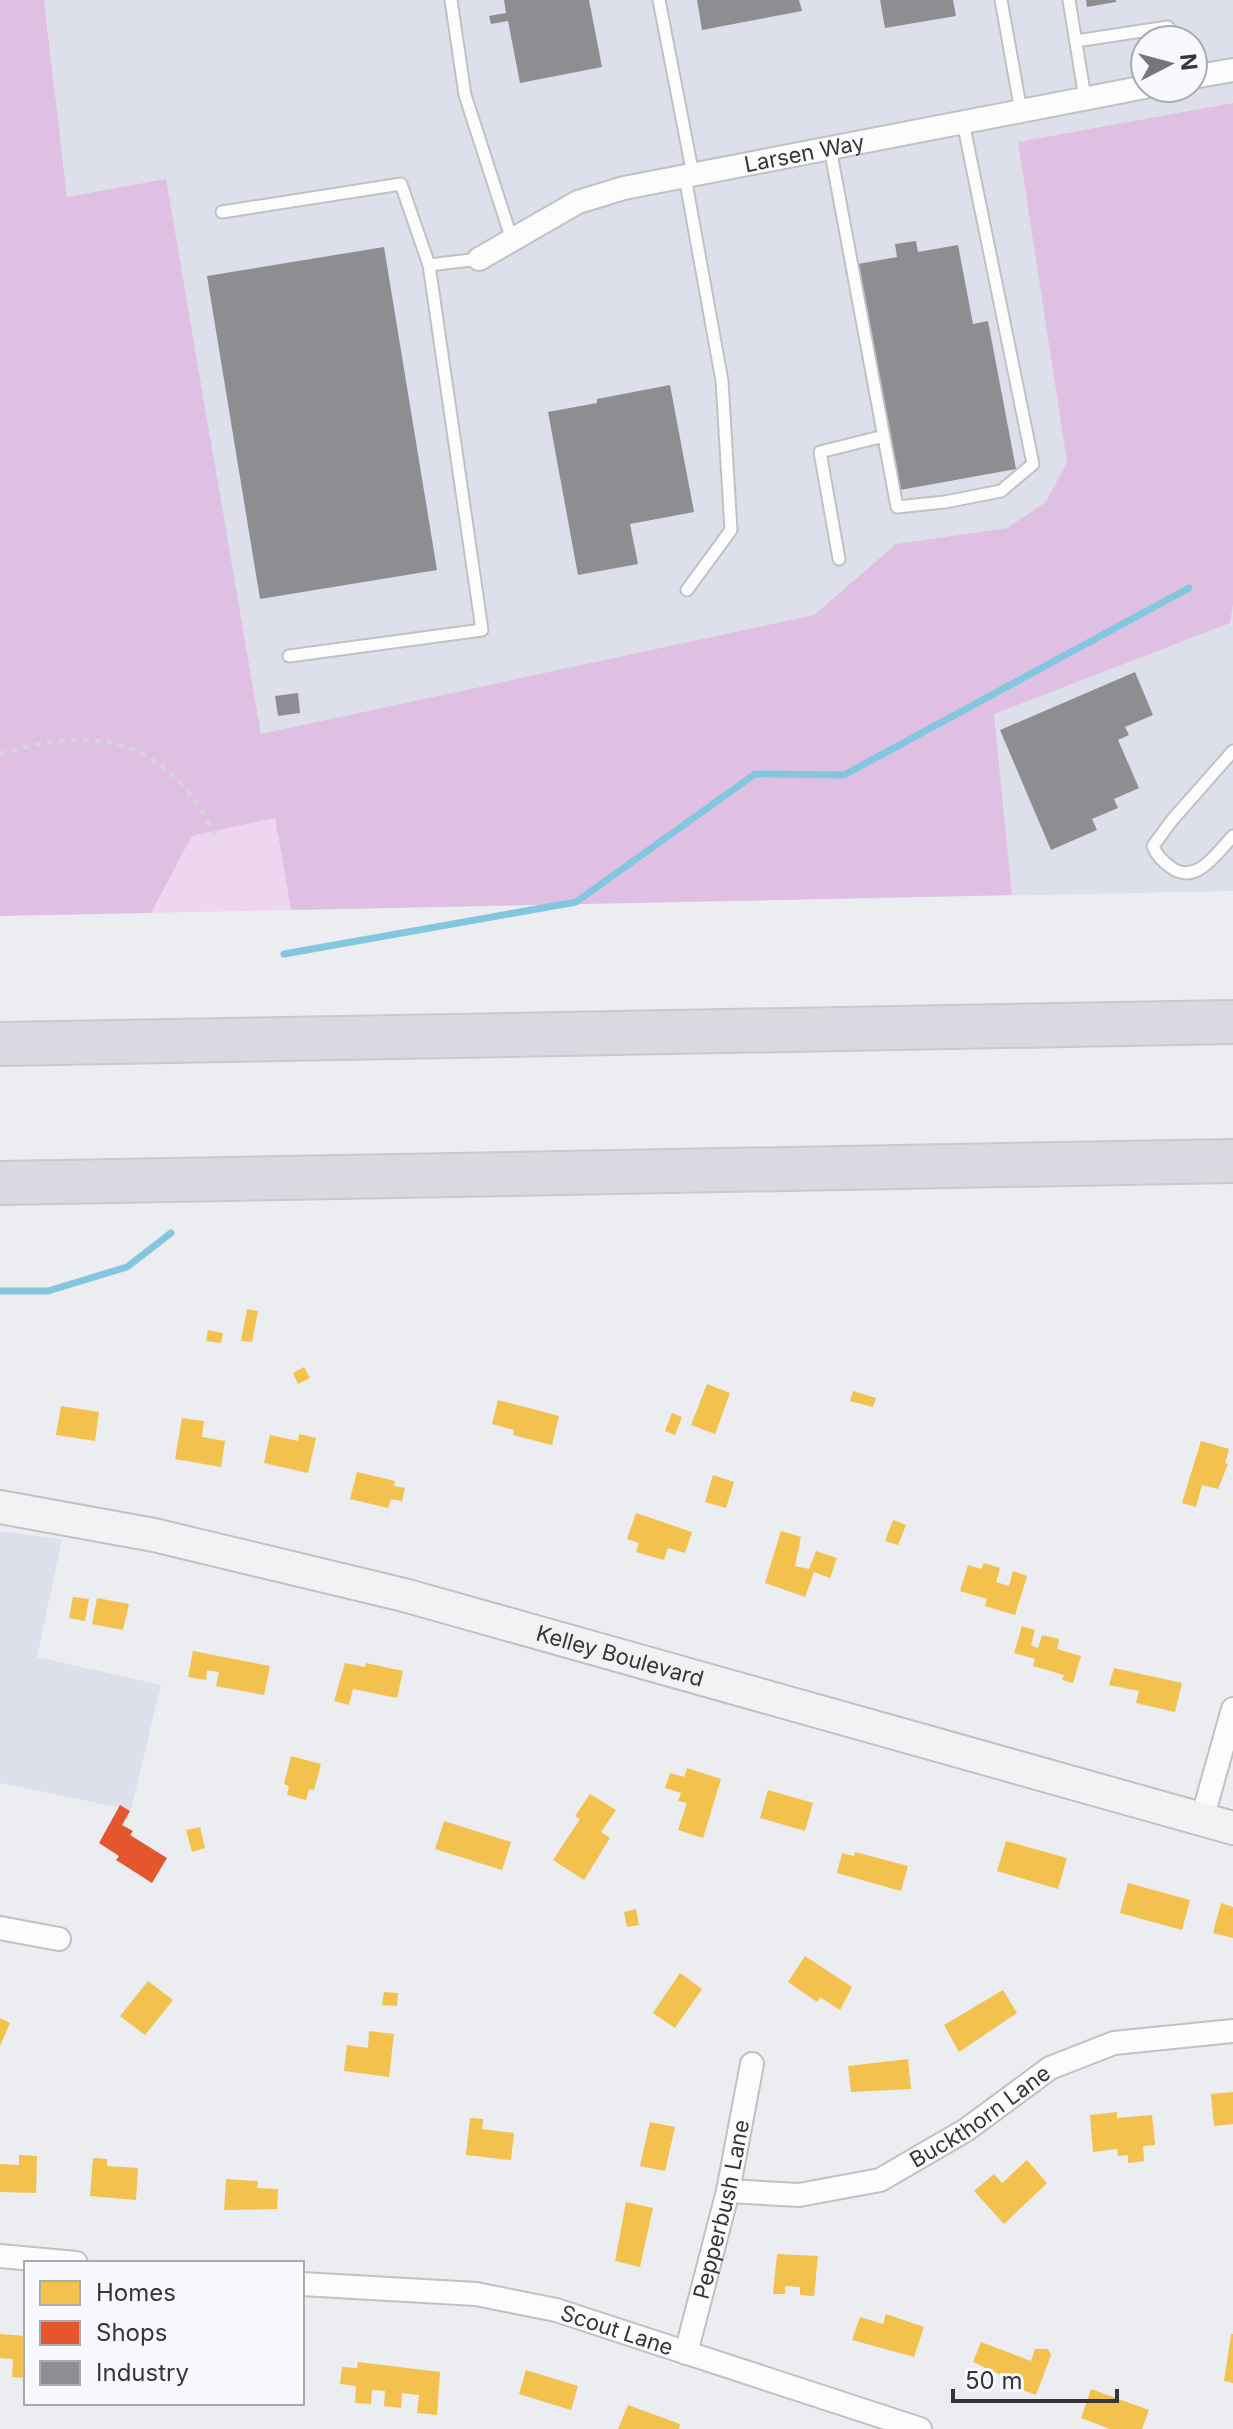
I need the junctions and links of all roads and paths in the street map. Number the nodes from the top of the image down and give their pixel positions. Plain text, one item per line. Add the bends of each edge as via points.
1 (451, 0) edge
2 (659, 0) edge
3 (1001, 0) edge
4 (1069, 0) edge
5 (1129, 31) edge
6 (1076, 41) junction
7 (1233, 70) edge
8 (1209, 74) edge
9 (1129, 90) edge
10 (1085, 98) junction
11 (1021, 111) junction
12 (963, 122) junction
13 (830, 148) junction
14 (689, 176) junction
15 (222, 212) dead end
16 (512, 240) junction
17 (479, 259) joint
18 (429, 265) junction
19 (884, 436) junction
20 (839, 559) dead end
21 (687, 590) dead end
22 (289, 656) dead end
23 (1233, 751) edge
24 (0, 754) edge
25 (1233, 836) edge
26 (218, 842) dead end
27 (1233, 1022) edge
28 (0, 1044) edge
29 (1233, 1161) edge
30 (0, 1183) edge
31 (0, 1507) edge
32 (1233, 1709) edge
33 (1202, 1819) junction
34 (1233, 1828) edge
35 (0, 1928) edge
36 (59, 1939) dead end
37 (1233, 2031) edge
38 (752, 2064) dead end
39 (728, 2191) junction
40 (0, 2256) edge
41 (54, 2261) edge
42 (304, 2284) edge
43 (686, 2353) junction
44 (920, 2429) edge

1 - 16 lane via 465,95
2 - 14 lane
3 - 11 lane
4 - 6 lane
5 - 6 lane
6 - 10 lane
7 - 8 street
9 - 10 street, Larsen Way
10 - 11 street, Larsen Way
11 - 12 street, Larsen Way
12 - 13 street, Larsen Way
12 - 19 lane via 1033,464 1001,491 897,507
13 - 14 street, Larsen Way
13 - 19 lane
14 - 16 street, Larsen Way via 578,202
14 - 21 lane via 722,381 731,530
15 - 18 lane via 401,184
16 - 17 street, Larsen Way
17 - 18 lane
18 - 22 lane via 482,630
19 - 20 lane via 820,452
23 - 25 lane via 1153,846 1167,865 1188,875
24 - 26 path via 68,740 135,749 166,767 205,813
27 - 28 highway
29 - 30 highway
31 - 33 main road, Kelley Boulevard via 154,1535 404,1595
32 - 33 street
33 - 34 main road, Kelley Boulevard
35 - 36 street
37 - 39 street, Buckthorn Lane via 1114,2043 1050,2068 966,2130 880,2180 799,2195
38 - 39 street, Pepperbush Lane
39 - 43 street, Pepperbush Lane
40 - 41 street
42 - 43 street, Scout Lane via 476,2294 556,2310
43 - 44 street, Scout Lane

